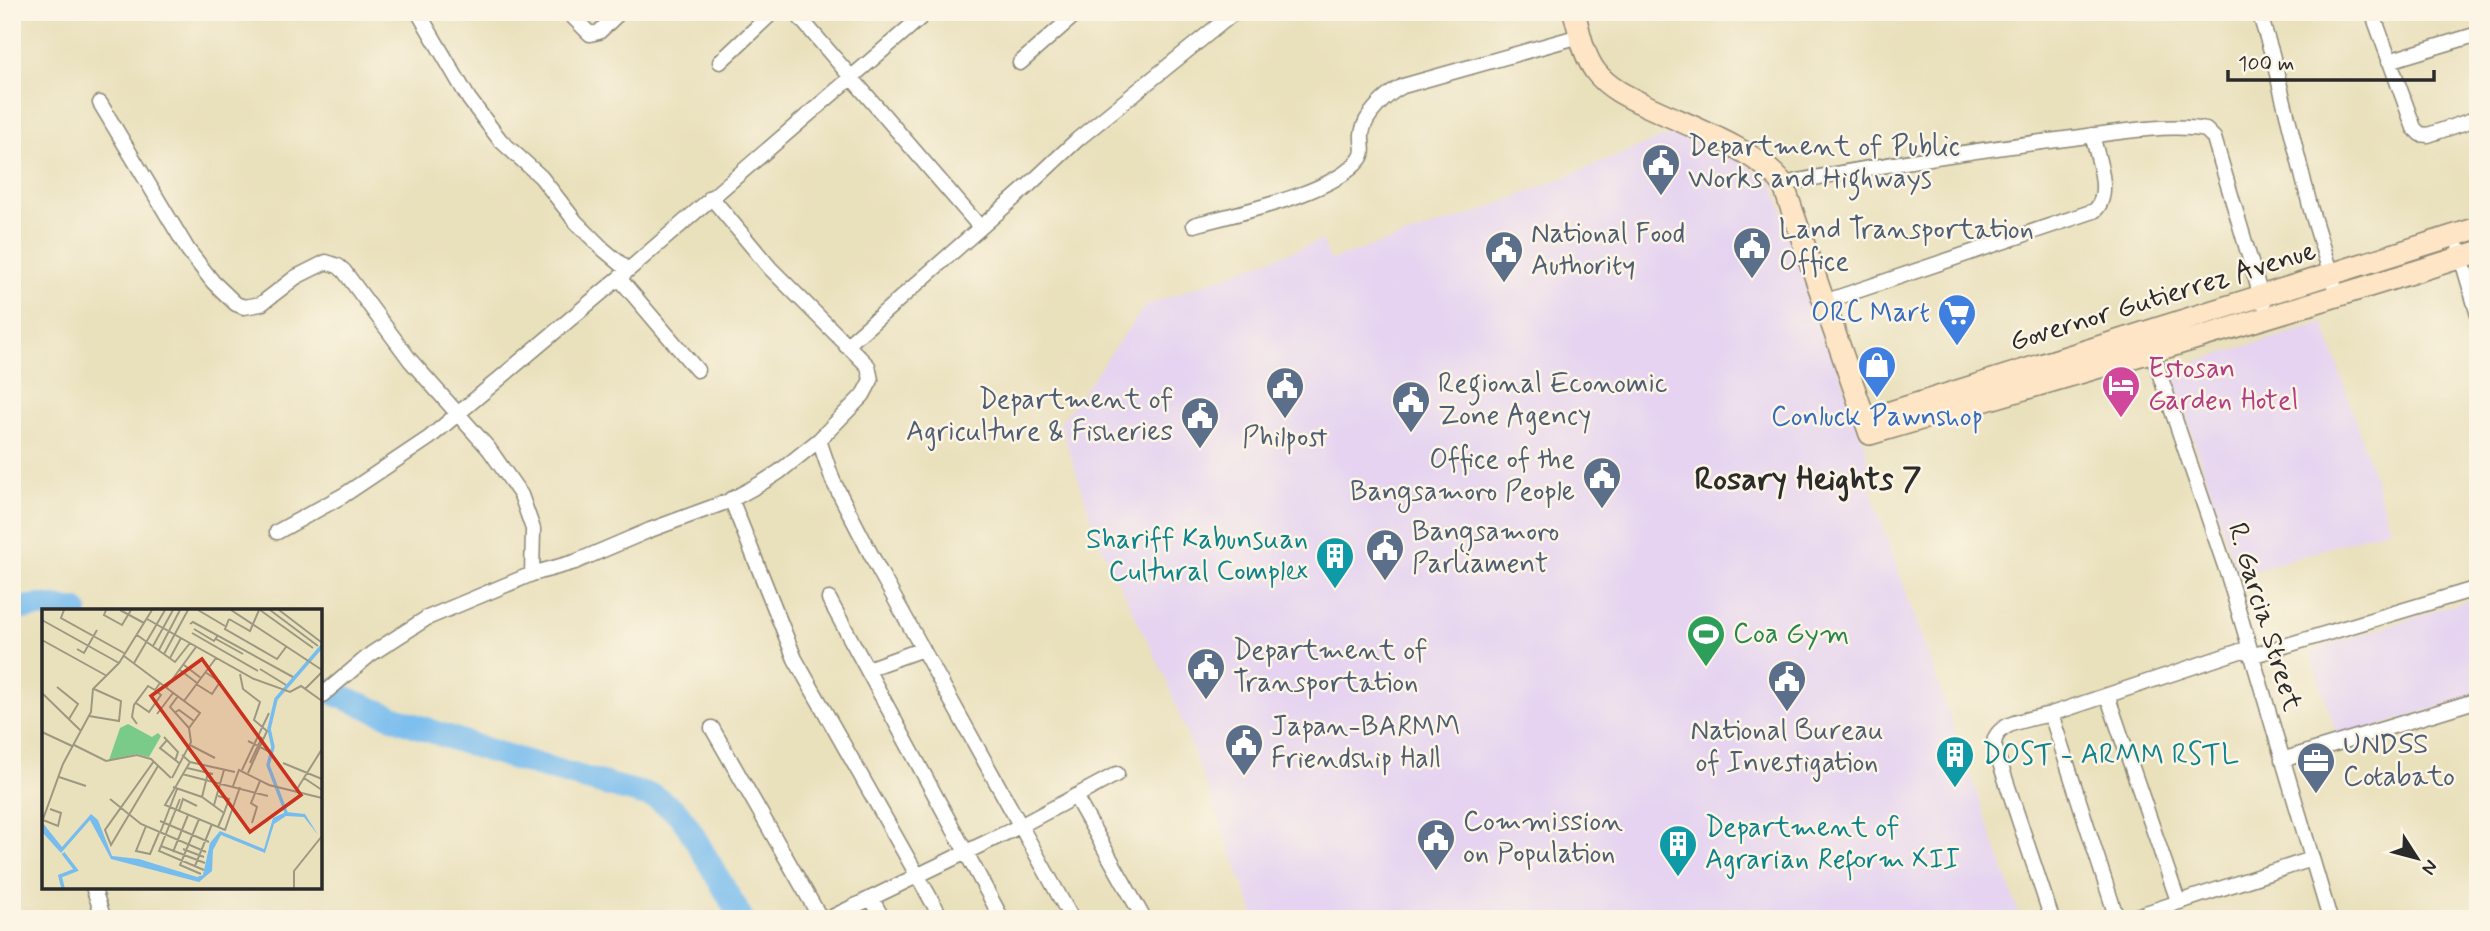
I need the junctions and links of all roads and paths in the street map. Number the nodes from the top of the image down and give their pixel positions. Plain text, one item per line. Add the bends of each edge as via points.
1 (418, 12) edge
2 (568, 12) edge
3 (620, 12) edge
4 (773, 12) edge
5 (795, 12) edge
6 (927, 12) edge
7 (1235, 12) edge
8 (1574, 12) edge
9 (2259, 12) edge
10 (2372, 12) edge
11 (1076, 13) edge
12 (2478, 34) edge
13 (1580, 36) junction
14 (2389, 61) junction
15 (720, 62) dead end
16 (1020, 63) dead end
17 (852, 78) junction
18 (100, 103) dead end
19 (2478, 118) edge
20 (2092, 135) junction
21 (1783, 184) junction
22 (711, 197) junction
23 (1194, 225) dead end
24 (980, 227) junction
25 (2478, 228) edge
26 (2455, 235) junction
27 (2469, 255) edge
28 (624, 274) junction
29 (2334, 284) junction
30 (2261, 294) junction
31 (1824, 302) junction
32 (2478, 315) edge
33 (2268, 318) junction
34 (2145, 331) junction
35 (846, 346) junction
36 (2152, 352) junction
37 (697, 370) dead end
38 (458, 414) junction
39 (1868, 427) junction
40 (819, 440) junction
41 (731, 499) junction
42 (277, 532) dead end
43 (532, 574) junction
44 (2478, 589) edge
45 (829, 599) dead end
46 (923, 649) junction
47 (2250, 652) junction
48 (867, 669) junction
49 (322, 695) edge
50 (2107, 695) junction
51 (2478, 700) edge
52 (2051, 715) junction
53 (712, 728) dead end
54 (2282, 760) junction
55 (1116, 774) dead end
56 (1075, 796) junction
57 (1020, 826) junction
58 (967, 852) junction
59 (2312, 859) junction
60 (918, 876) junction
61 (94, 889) edge
62 (871, 898) junction
63 (2178, 901) junction
64 (104, 919) edge
65 (821, 919) edge
66 (828, 919) edge
67 (883, 919) edge
68 (942, 919) edge
69 (1002, 919) edge
70 (1072, 919) edge
71 (1143, 919) edge
72 (2052, 919) edge
73 (2117, 919) edge
74 (2127, 919) edge
75 (2330, 919) edge

1 - 28 street via 468,99
2 - 3 street via 595,34
4 - 15 street
5 - 17 street
6 - 17 street
7 - 24 street via 1078,139
8 - 13 street
9 - 29 street
10 - 14 street
11 - 16 street
12 - 14 street
13 - 21 street via 1596,71 1607,83 1752,158
13 - 23 street via 1403,86 1367,119 1361,159 1340,177 1271,204
14 - 19 street via 2406,112 2420,134
17 - 22 street
17 - 24 street
18 - 38 street via 188,250 229,298 253,307 307,270 326,262 338,266
20 - 21 street
20 - 30 street via 2199,129 2211,134
20 - 31 street via 2105,193 2094,211
21 - 31 street
22 - 28 street
22 - 35 street via 770,268
24 - 35 street
25 - 26 street, Governor Gutierrez Avenue
26 - 27 street
26 - 29 street, Governor Gutierrez Avenue
27 - 29 street, Governor Gutierrez Avenue
27 - 32 street
28 - 37 street
28 - 38 street
29 - 30 street, Governor Gutierrez Avenue
29 - 33 street, Governor Gutierrez Avenue
30 - 33 street
30 - 34 street, Governor Gutierrez Avenue
31 - 39 street
33 - 36 street, Governor Gutierrez Avenue
34 - 36 street, R. Garcia Street
34 - 39 street, Governor Gutierrez Avenue
35 - 40 street via 868,366 871,380 863,395
36 - 39 street, Governor Gutierrez Avenue
36 - 47 street, R. Garcia Street
38 - 42 street via 398,460
38 - 43 street via 489,449 526,505 533,529
40 - 41 street via 779,472
40 - 46 street via 833,481
41 - 43 street via 575,562
41 - 60 street via 795,659
43 - 49 street via 399,634
44 - 47 street
45 - 48 street
46 - 48 street
46 - 57 street
47 - 50 street
47 - 54 street, R. Garcia Street
48 - 58 street
50 - 52 street
50 - 63 street
51 - 54 street
52 - 72 street via 2002,728 1994,745
52 - 73 street
53 - 65 street
54 - 59 street, R. Garcia Street
55 - 56 street
56 - 57 street
56 - 71 street
57 - 58 street
57 - 70 street
58 - 60 street
58 - 69 street
59 - 63 street
59 - 75 street, R. Garcia Street
60 - 62 street
60 - 68 street
61 - 64 street
62 - 66 street
62 - 67 street
63 - 74 street

